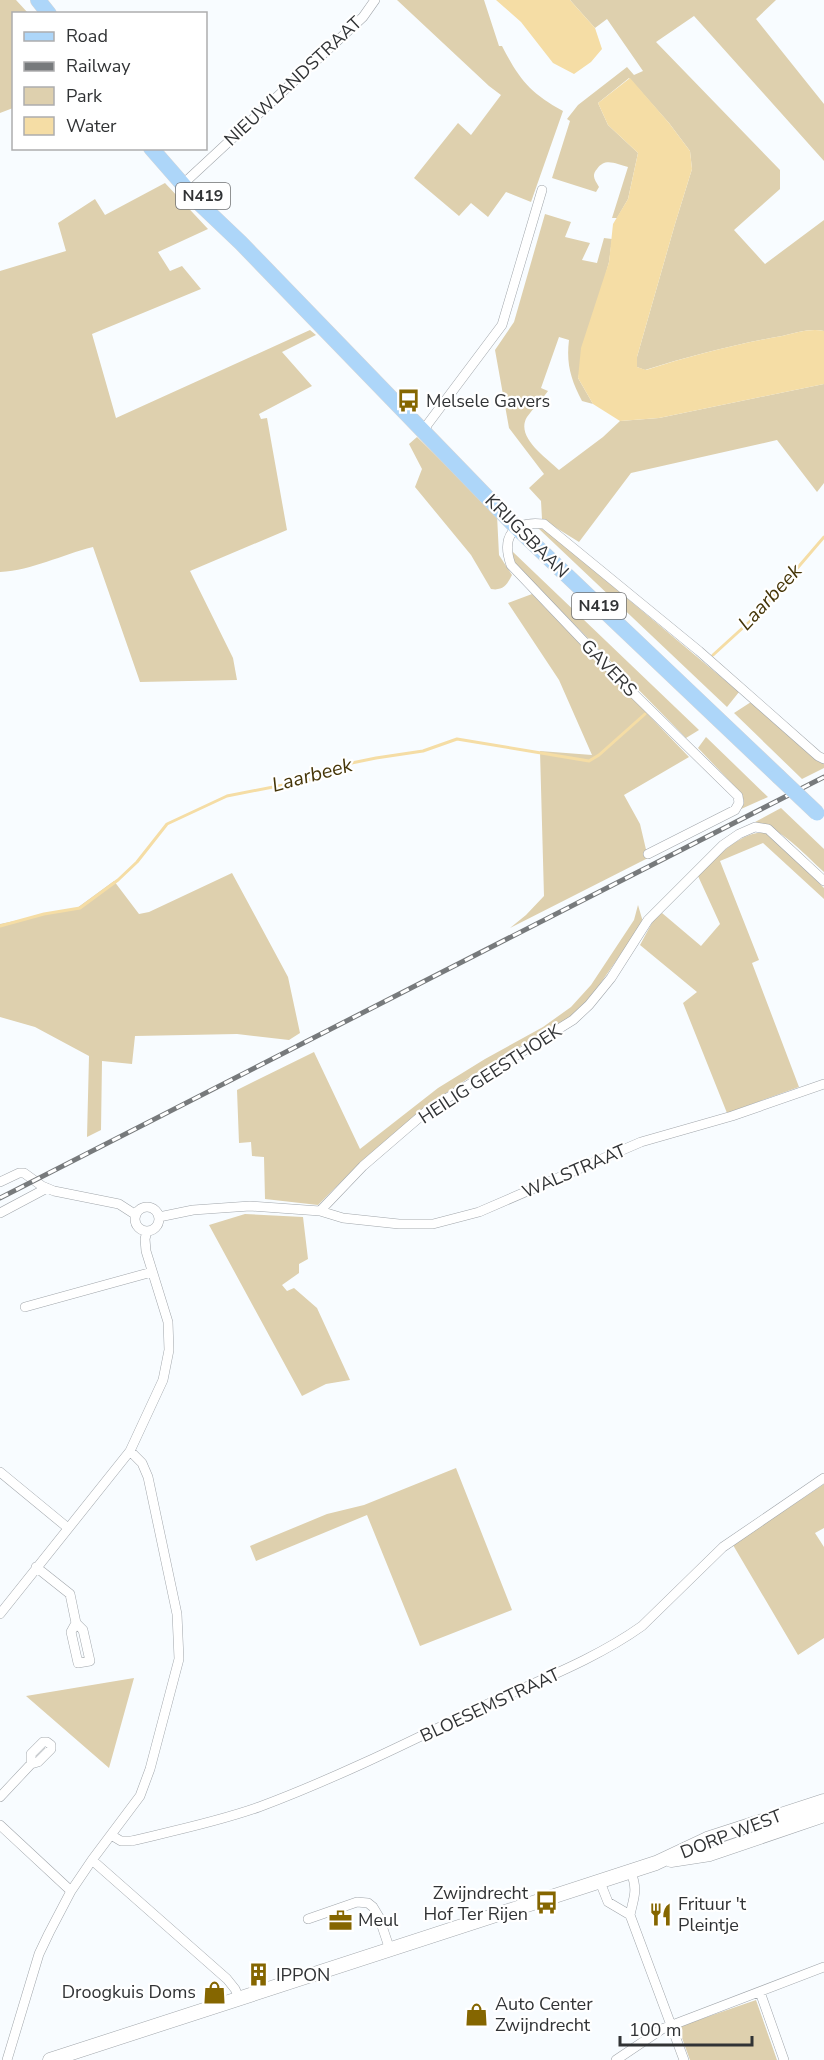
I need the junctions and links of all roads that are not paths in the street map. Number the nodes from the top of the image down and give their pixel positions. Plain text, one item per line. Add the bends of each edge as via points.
1 (28, 0) edge
2 (38, 0) edge
3 (375, 0) edge
4 (37, 12) edge
5 (47, 12) edge
6 (153, 150) edge
7 (164, 150) edge
8 (185, 182) junction
9 (542, 190) dead end
10 (426, 432) junction
11 (516, 527) junction
12 (824, 759) edge
13 (821, 816) edge
14 (648, 854) dead end
15 (824, 881) edge
16 (824, 1084) edge
17 (0, 1182) edge
18 (47, 1188) junction
19 (320, 1211) junction
20 (0, 1213) edge
21 (136, 1215) junction
22 (159, 1217) junction
23 (147, 1231) junction
24 (152, 1272) junction
25 (25, 1306) dead end
26 (130, 1451) junction
27 (0, 1473) edge
28 (824, 1478) edge
29 (68, 1527) junction
30 (36, 1567) junction
31 (0, 1614) edge
32 (76, 1623) dead end
33 (30, 1764) dead end
34 (0, 1797) edge
35 (824, 1801) edge
36 (814, 1814) edge
37 (0, 1825) edge
38 (111, 1835) junction
39 (92, 1860) junction
40 (631, 1872) junction
41 (600, 1882) junction
42 (71, 1891) junction
43 (630, 1915) junction
44 (308, 1919) dead end
45 (390, 1950) junction
46 (824, 1967) edge
47 (760, 1992) junction
48 (239, 1998) junction
49 (672, 2025) junction
50 (7, 2060) edge
51 (50, 2060) edge
52 (616, 2060) edge
53 (684, 2060) edge
54 (784, 2060) edge

1 - 4 main road
2 - 5 main road
3 - 8 street, NIEUWLANDSTRAAT via 363,17
6 - 8 main road, KRIJGSBAAN / N419
7 - 8 main road, KRIJGSBAAN / N419
8 - 10 main road, KRIJGSBAAN / N419 via 222,216 242,243
9 - 10 street via 502,325 427,425
10 - 11 main road, KRIJGSBAAN / N419
11 - 12 street via 544,524
11 - 13 main road, KRIJGSBAAN / N419, bridge
11 - 14 street, GAVERS via 507,545 511,565 738,796 735,810
15 - 19 street, HEILIG GEESTHOEK via 768,829 755,827 739,834 648,920 611,978 573,1020 428,1110 363,1166
16 - 19 street, WALSTRAAT via 641,1142 457,1219 399,1224 343,1218
17 - 18 street via 24,1173
18 - 20 street
18 - 21 street via 119,1204
19 - 22 street via 225,1206
21 - 22 street via 147,1207
21 - 23 street via 136,1224
22 - 23 street via 158,1226
23 - 24 street via 146,1251
24 - 25 street
24 - 26 street via 168,1322 168,1364
26 - 29 street
26 - 38 street via 148,1476 177,1614 178,1659 140,1796
27 - 29 street
28 - 38 street, BLOESEMSTRAAT via 723,1547 642,1626 582,1661 259,1807 131,1841
29 - 30 street
30 - 31 street
30 - 32 street via 70,1594
33 - 34 street
35 - 36 main road, DORP WEST
36 - 40 main road, DORP WEST via 710,1854 656,1863
37 - 42 street
38 - 39 street
39 - 42 street
39 - 48 street via 227,1979
40 - 41 main road, DORP WEST
40 - 43 street via 636,1887
41 - 43 street via 608,1902
41 - 45 main road, DORP WEST
42 - 50 street via 39,1954
43 - 49 street
44 - 45 street via 357,1902 368,1903 379,1917
45 - 48 main road, DORP WEST
46 - 47 street
47 - 49 street
47 - 54 street
48 - 51 main road, DORP WEST
49 - 52 street
49 - 53 street

